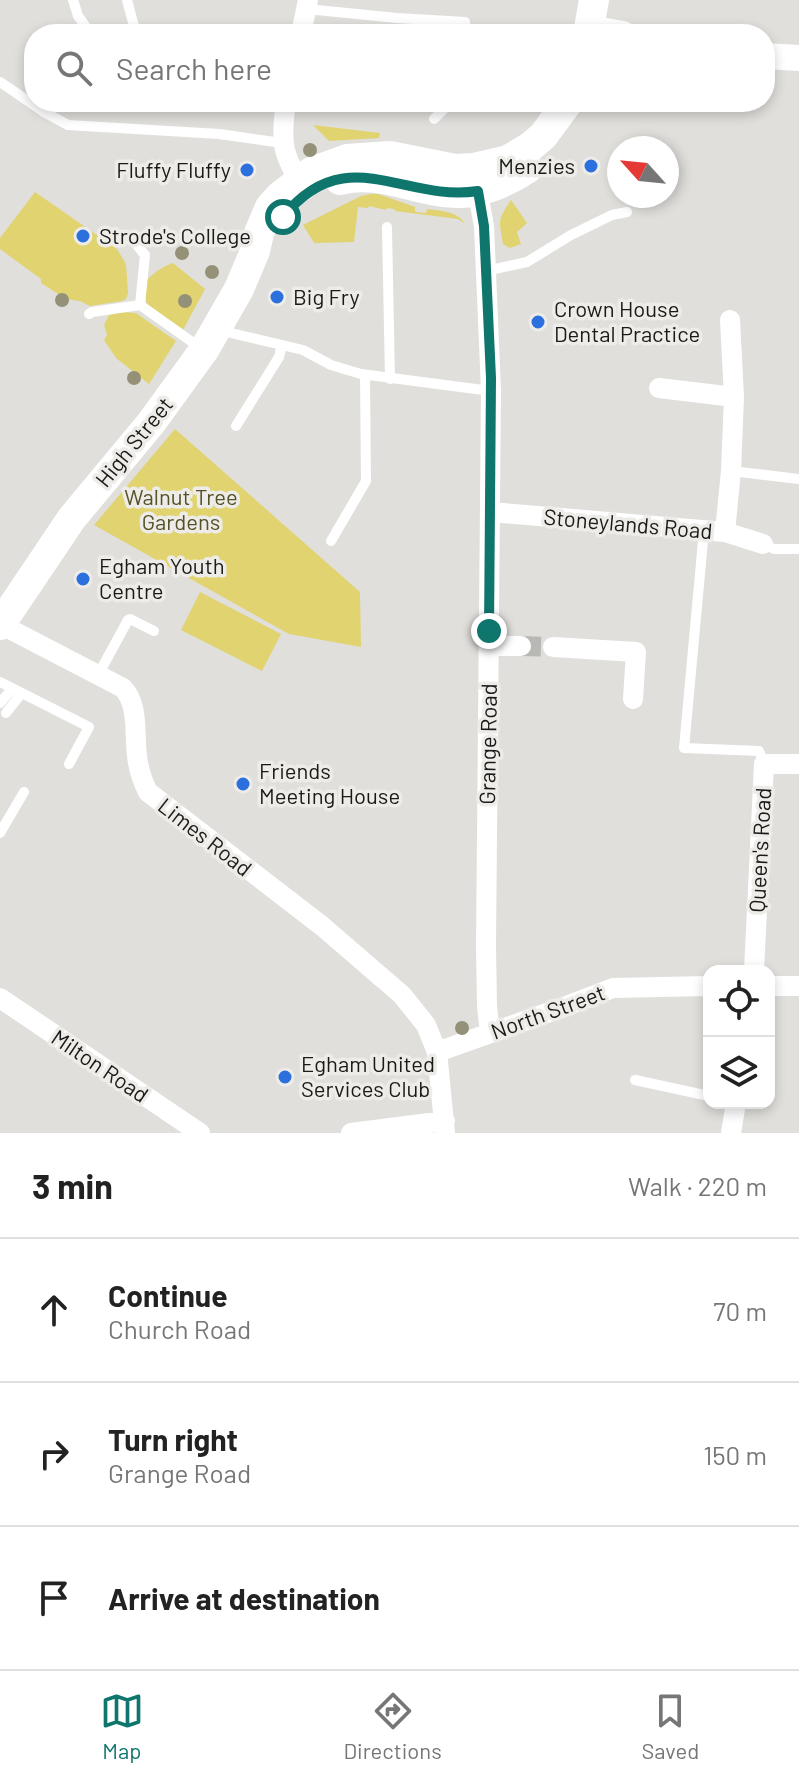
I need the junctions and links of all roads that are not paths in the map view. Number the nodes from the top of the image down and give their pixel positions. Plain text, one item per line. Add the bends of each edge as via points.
1 (73, 0) edge
2 (127, 0) edge
3 (610, 0) edge
4 (307, 4) edge
5 (84, 24) edge
6 (133, 24) edge
7 (303, 24) edge
8 (465, 24) edge
9 (602, 24) edge
10 (775, 57) edge
11 (799, 58) edge
12 (0, 82) edge
13 (24, 98) edge
14 (44, 112) edge
15 (285, 112) edge
16 (441, 112) edge
17 (561, 112) edge
18 (582, 112) edge
19 (434, 119) dead end
20 (282, 143) junction
21 (476, 179) junction
22 (303, 187) junction
23 (627, 212) dead end
24 (387, 227) dead end
25 (124, 236) dead end
26 (486, 271) junction
27 (140, 305) junction
28 (89, 314) dead end
29 (730, 320) dead end
30 (210, 340) junction
31 (282, 345) junction
32 (365, 375) junction
33 (390, 379) junction
34 (659, 388) dead end
35 (491, 391) junction
36 (734, 397) junction
37 (236, 426) dead end
38 (731, 471) junction
39 (799, 479) edge
40 (491, 512) junction
41 (715, 531) junction
42 (331, 541) dead end
43 (763, 544) joint
44 (799, 549) edge
45 (0, 624) edge
46 (154, 631) dead end
47 (490, 646) junction
48 (521, 646) tunnel mouth
49 (553, 647) tunnel mouth
50 (98, 675) junction
51 (0, 682) edge
52 (17, 691) junction
53 (633, 699) dead end
54 (3, 708) edge
55 (69, 764) dead end
56 (764, 764) junction
57 (799, 764) edge
58 (24, 792) dead end
59 (0, 833) edge
60 (754, 965) edge
61 (703, 986) edge
62 (775, 986) edge
63 (799, 986) edge
64 (0, 998) edge
65 (490, 1033) junction
66 (437, 1052) junction
67 (635, 1080) dead end
68 (703, 1095) edge
69 (735, 1109) edge
70 (445, 1127) edge
71 (200, 1133) edge
72 (351, 1133) edge
73 (731, 1133) edge

1 - 5 lane
2 - 6 lane
3 - 9 main road
4 - 7 street
4 - 8 lane
10 - 11 street
12 - 13 lane
14 - 20 lane via 68,125
15 - 20 street
16 - 19 lane
17 - 21 main road via 530,147
18 - 21 main road via 555,148 526,170
20 - 22 street
21 - 22 main road via 460,194 368,177
21 - 26 street, Grange Road
22 - 30 main road, High Street via 255,251
23 - 26 lane via 571,235 527,262
24 - 33 lane
25 - 27 lane via 145,255
26 - 35 street, Grange Road
27 - 28 lane
27 - 30 lane
29 - 36 street
30 - 31 lane
30 - 45 main road, High Street via 151,423 72,518
31 - 32 lane
31 - 37 lane
32 - 33 lane
32 - 42 lane via 366,481
33 - 35 lane
34 - 36 street
35 - 40 street, Grange Road
36 - 38 street
38 - 39 lane
38 - 41 street
40 - 41 street, Stoneylands Road
40 - 47 street, Grange Road
41 - 43 street, Stoneylands Road
41 - 56 lane via 684,748 759,751
43 - 44 lane
45 - 50 street, Limes Road
46 - 50 lane via 128,620
47 - 48 street
47 - 65 street, Grange Road
49 - 53 street via 636,652
50 - 66 street, Limes Road via 123,688 131,699 137,759 148,792 402,995 426,1025
51 - 52 lane
52 - 54 lane
52 - 55 lane via 89,727
56 - 57 street, Queen's Road
56 - 60 street, Queen's Road
58 - 59 lane
61 - 65 street, North Street via 613,988
62 - 63 street
64 - 71 street, Milton Road
65 - 66 street, North Street
66 - 70 street
67 - 68 lane
69 - 73 street
70 - 72 street

